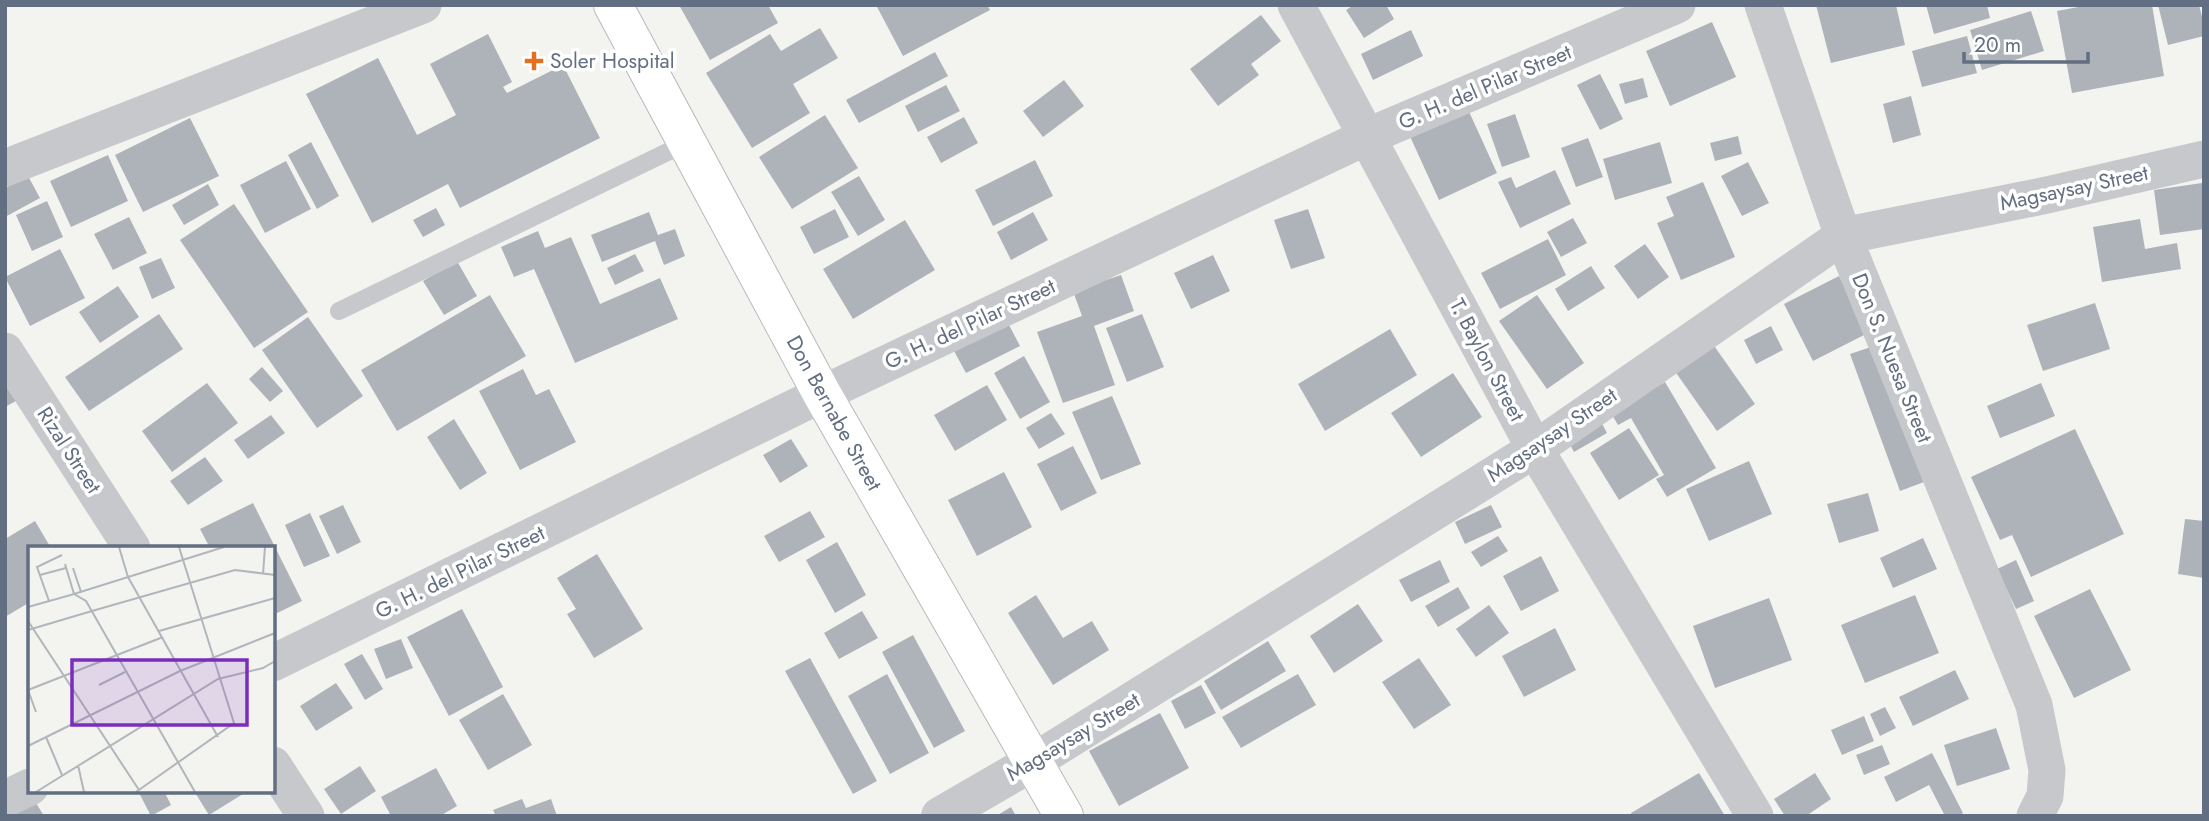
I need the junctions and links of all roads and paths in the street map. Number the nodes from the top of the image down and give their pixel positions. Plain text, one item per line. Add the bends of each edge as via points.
1 (423, 5) edge
2 (613, 5) edge
3 (1296, 5) edge
4 (1677, 5) edge
5 (1763, 5) edge
6 (1366, 137) junction
7 (688, 142) junction
8 (2204, 159) edge
9 (5, 168) edge
10 (1843, 236) junction
11 (339, 311) dead end
12 (5, 351) edge
13 (822, 394) junction
14 (1535, 449) junction
15 (131, 546) edge
16 (275, 662) edge
17 (1033, 762) junction
18 (275, 768) edge
19 (28, 788) edge
20 (5, 799) edge
21 (306, 816) edge
22 (940, 816) edge
23 (1064, 816) edge
24 (1755, 816) edge
25 (2035, 816) edge

1 - 9 street
2 - 7 main road, Don Bernabe Street
3 - 6 street, T. Baylon Street
4 - 6 street, G. H. del Pilar Street
5 - 10 street, Don S. Nuesa Street
6 - 13 street, G. H. del Pilar Street
6 - 14 street, T. Baylon Street
7 - 11 lane
7 - 13 main road, Don Bernabe Street
8 - 10 street, Magsaysay Street
10 - 14 street, Magsaysay Street
10 - 25 street, Don S. Nuesa Street via 2034,705 2047,770 2045,796
12 - 15 street, Rizal Street
13 - 16 street, G. H. del Pilar Street
13 - 17 main road, Don Bernabe Street
14 - 17 street, Magsaysay Street
14 - 24 street, T. Baylon Street
17 - 22 street, Magsaysay Street
17 - 23 main road, Don Bernabe Street
18 - 21 street
19 - 20 street

